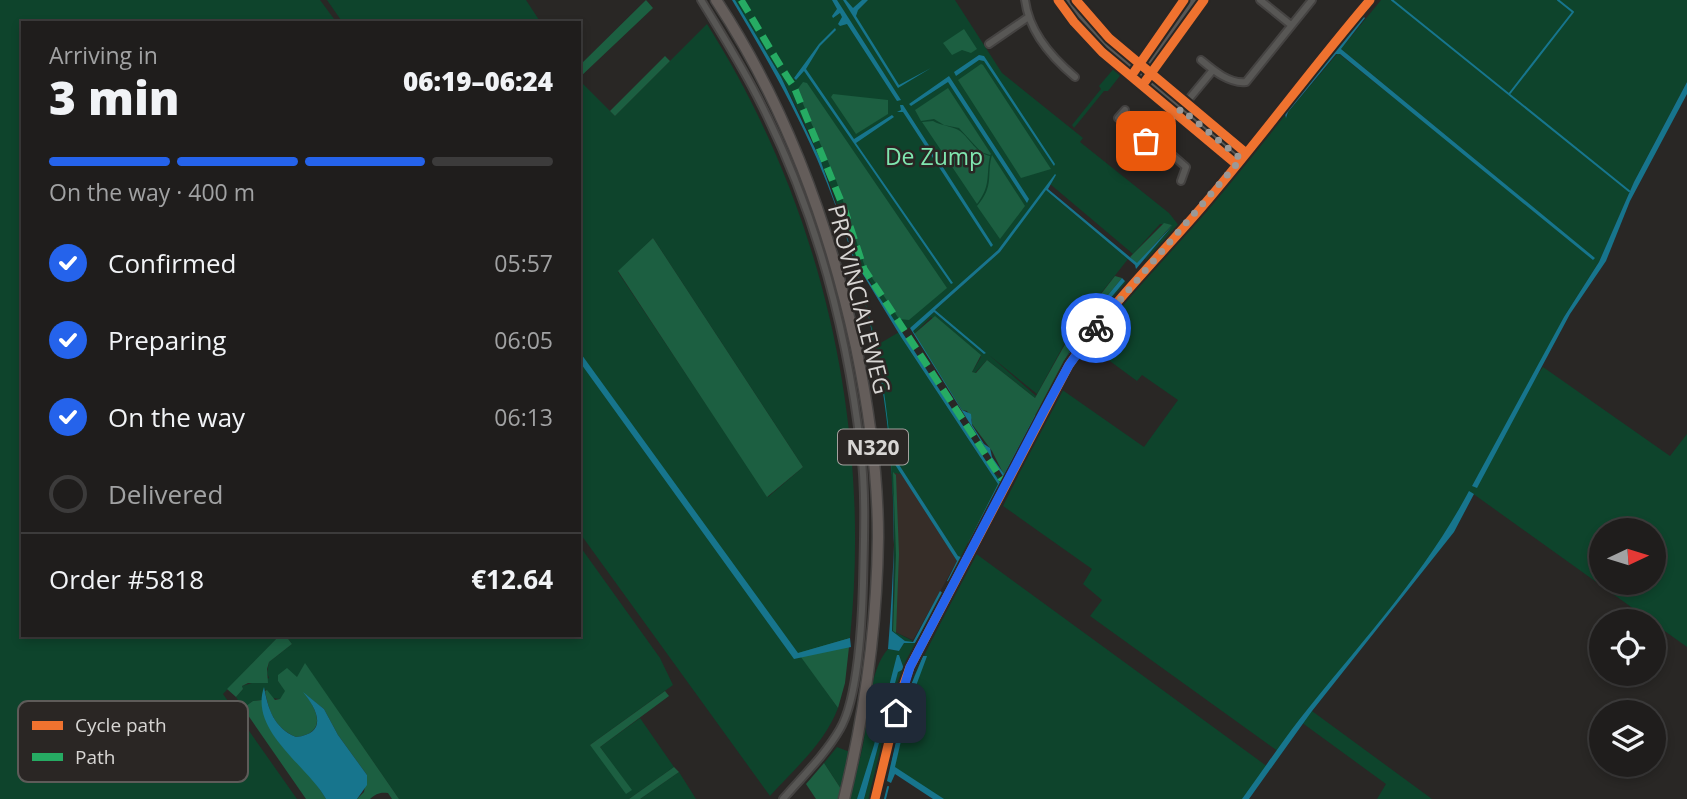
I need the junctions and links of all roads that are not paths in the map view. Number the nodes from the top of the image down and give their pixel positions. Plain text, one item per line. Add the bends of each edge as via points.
1 (701, 0) edge
2 (716, 0) edge
3 (1025, 0) edge
4 (1066, 0) edge
5 (1194, 0) edge
6 (1260, 0) edge
7 (1312, 0) edge
8 (1370, 0) edge
9 (1027, 18) junction
10 (1291, 25) junction
11 (989, 44) dead end
12 (1201, 60) dead end
13 (1142, 70) junction
14 (1213, 70) junction
15 (1075, 77) dead end
16 (1181, 109) junction
17 (1125, 110) dead end
18 (1155, 140) junction
19 (1241, 159) junction
20 (1181, 181) dead end
21 (783, 799) edge
22 (844, 799) edge
23 (875, 799) edge

1 - 21 street via 757,96 803,200 835,307 862,453 863,607 852,699 840,729
2 - 22 highway, PROVINCIALEWEG / N320 via 776,107 811,185 835,260 871,425 878,534 875,607 868,684
3 - 9 street
4 - 13 street via 1113,52 1135,70
5 - 13 street
6 - 10 street
7 - 10 street
8 - 19 street
9 - 11 street
9 - 15 street via 1056,61
10 - 14 street via 1246,82
12 - 14 street
13 - 16 street via 1147,80
14 - 16 street
16 - 18 street
16 - 19 street
17 - 18 street via 1118,118 1146,141
18 - 20 street via 1190,167
19 - 23 street via 1085,341 1045,409 910,667

